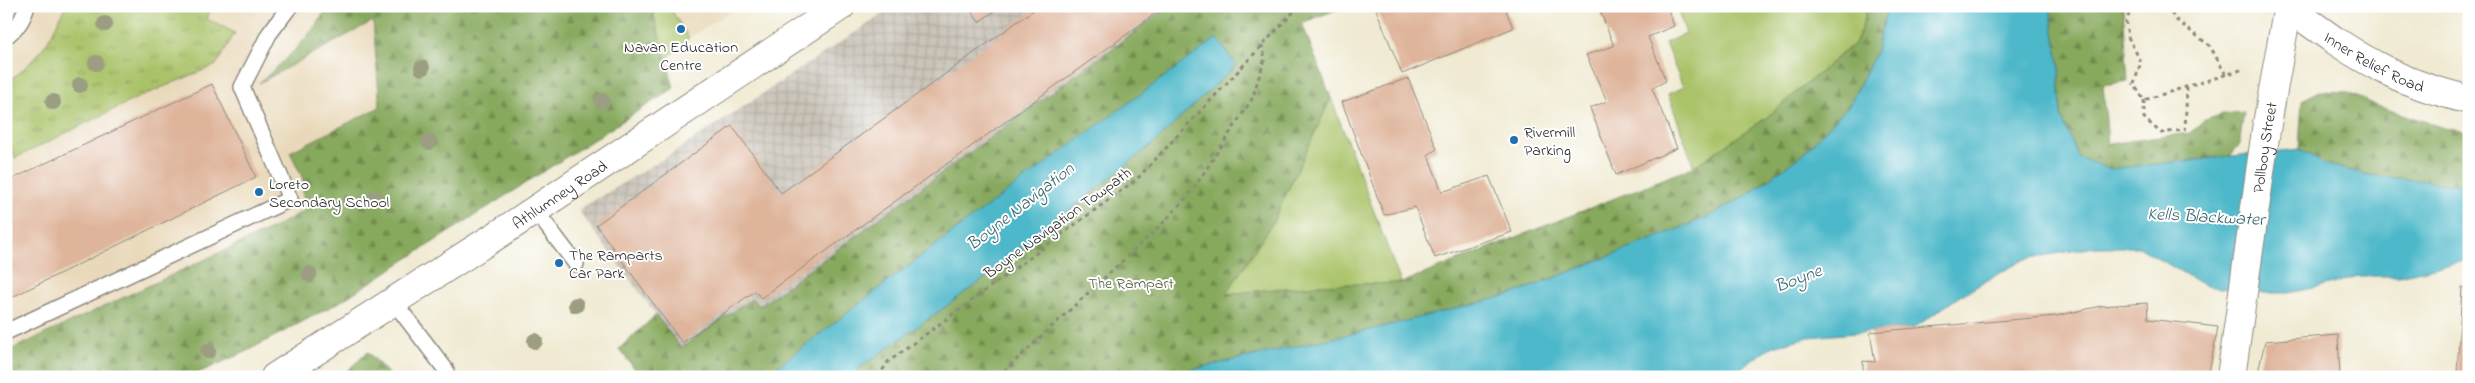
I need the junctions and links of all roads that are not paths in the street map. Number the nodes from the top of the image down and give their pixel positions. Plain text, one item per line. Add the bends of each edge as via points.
1 (27, 6) edge
2 (290, 6) edge
3 (840, 6) edge
4 (2288, 6) edge
5 (6, 36) edge
6 (2469, 100) edge
7 (535, 210) junction
8 (576, 264) dead end
9 (394, 302) junction
10 (6, 332) edge
11 (446, 370) dead end
12 (275, 377) edge
13 (2232, 377) edge

1 - 5 lane via 23,19
2 - 10 lane via 269,34 242,86 290,200
3 - 7 main road, Athlumney Road
4 - 6 main road, Inner Relief Road via 2354,53 2385,70 2429,89
4 - 13 main road, Pollboy Street via 2266,130
7 - 8 lane
7 - 9 main road, Athlumney Road
9 - 11 lane
9 - 12 main road, Athlumney Road

